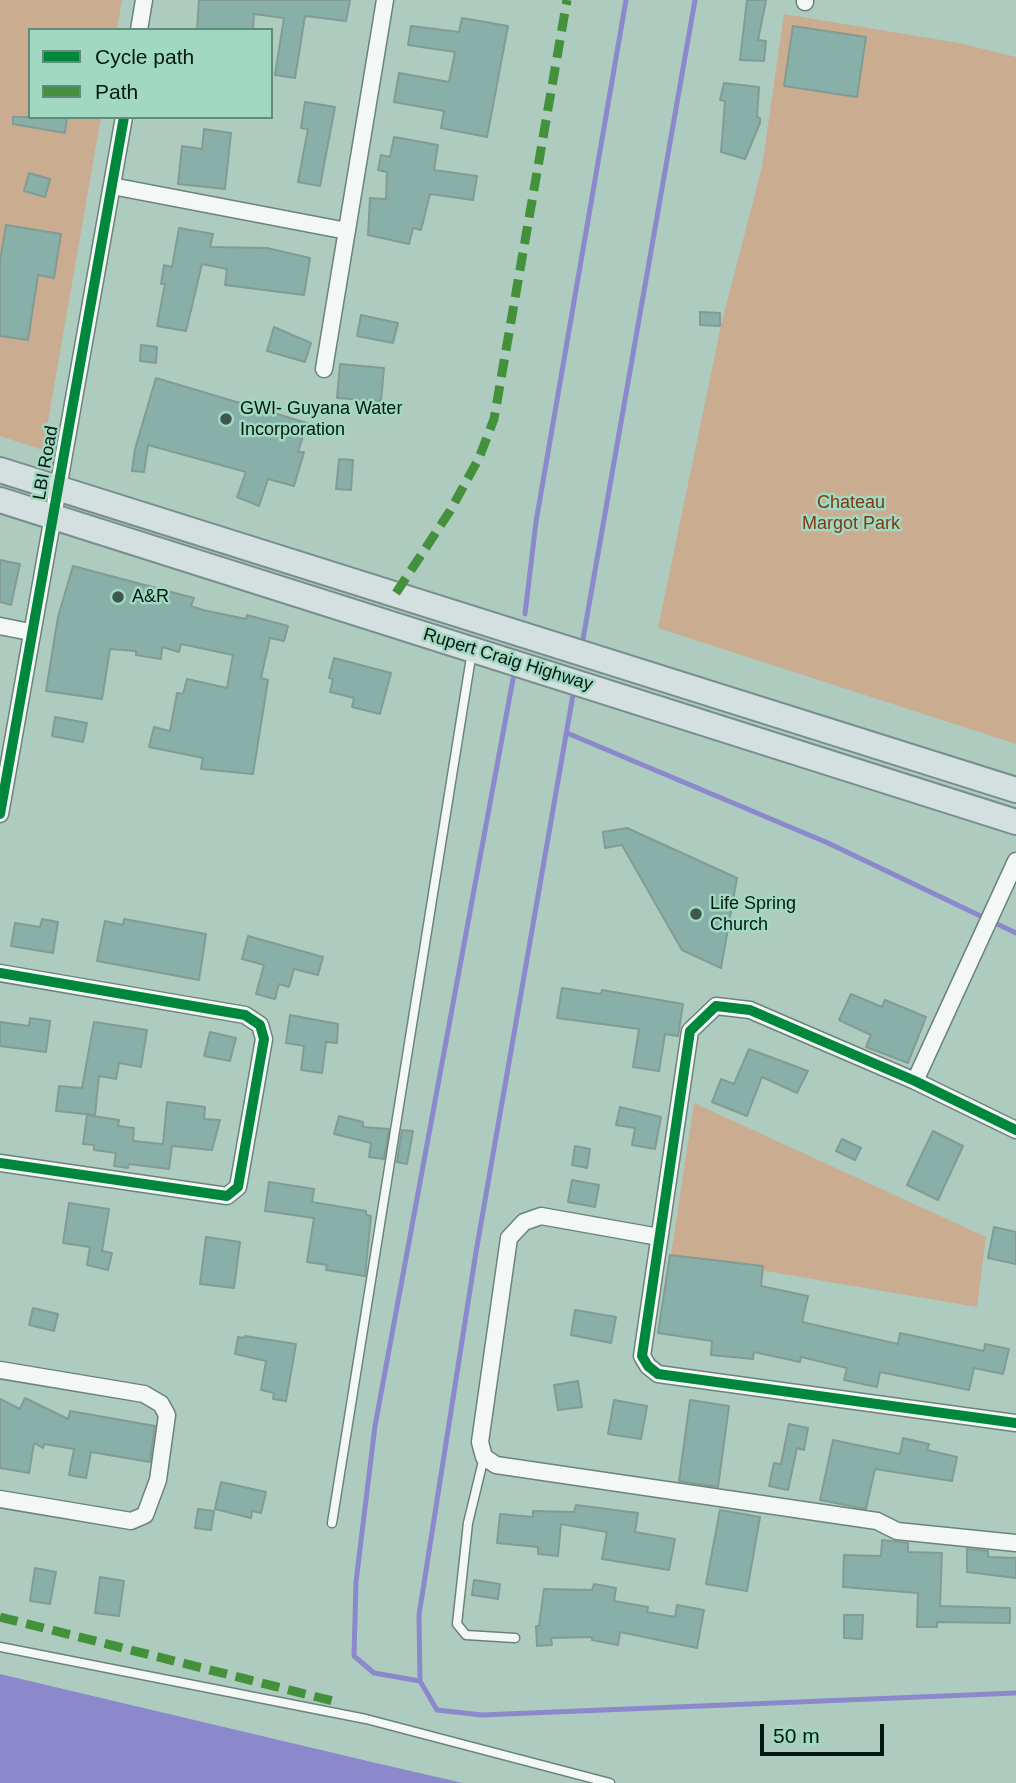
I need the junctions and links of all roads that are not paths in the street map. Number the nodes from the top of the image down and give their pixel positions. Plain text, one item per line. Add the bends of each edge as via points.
1 (144, 0) edge
2 (385, 0) edge
3 (139, 28) edge
4 (124, 119) edge
5 (112, 186) junction
6 (346, 231) junction
7 (324, 369) dead end
8 (0, 470) edge
9 (59, 488) junction
10 (0, 500) edge
11 (54, 517) junction
12 (0, 626) edge
13 (30, 632) junction
14 (472, 648) junction
15 (1016, 790) edge
16 (0, 814) edge
17 (1016, 822) edge
18 (1016, 861) edge
19 (0, 973) edge
20 (915, 1081) junction
21 (1016, 1130) edge
22 (0, 1163) edge
23 (659, 1237) junction
24 (0, 1370) edge
25 (1016, 1423) edge
26 (484, 1457) junction
27 (0, 1499) edge
28 (332, 1523) dead end
29 (1016, 1543) edge
30 (515, 1638) dead end
31 (0, 1647) edge
32 (610, 1783) edge

1 - 3 street
2 - 6 street
4 - 5 street, LBI Road
5 - 6 street
5 - 9 street, LBI Road
6 - 7 street
8 - 9 main road, Rupert Craig Highway
9 - 11 street, LBI Road
9 - 15 main road, Rupert Craig Highway
10 - 11 main road, Rupert Craig Highway
11 - 13 street, LBI Road
11 - 14 main road, Rupert Craig Highway
12 - 13 street
13 - 16 street, LBI Road
14 - 17 main road, Rupert Craig Highway
14 - 28 lane
18 - 20 street
19 - 22 street via 245,1014 260,1025 264,1039 238,1186 227,1196
20 - 21 street
20 - 23 street via 750,1010 716,1006 690,1031
23 - 25 street via 642,1356 658,1374
23 - 26 street via 541,1216 524,1222 509,1238 480,1442
24 - 27 street via 144,1394 161,1404 167,1415 159,1480 145,1515 131,1521
26 - 29 street via 496,1465 877,1521 897,1531
26 - 30 lane via 468,1523 457,1624 466,1635
31 - 32 lane via 366,1719

